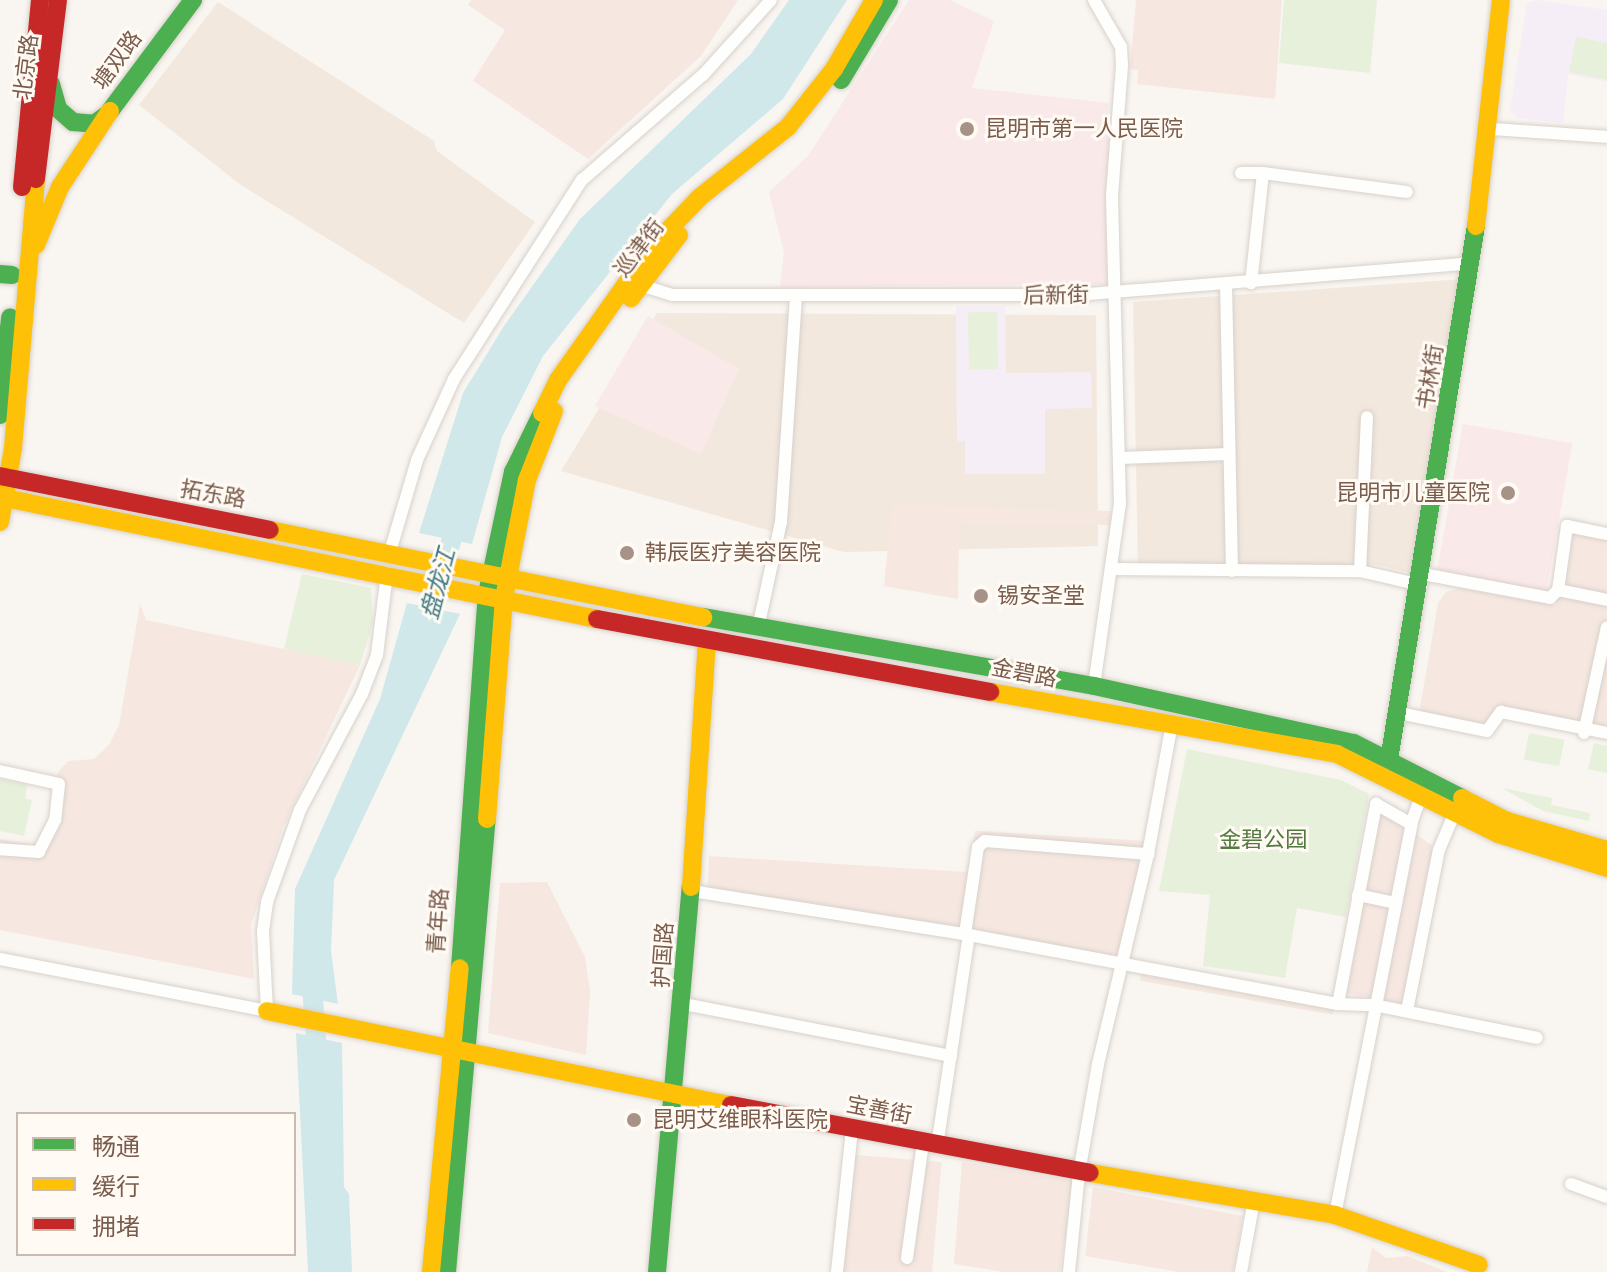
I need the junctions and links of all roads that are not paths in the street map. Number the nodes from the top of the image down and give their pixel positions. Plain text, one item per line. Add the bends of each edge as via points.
1 (40, 0) edge
2 (58, 0) edge
3 (193, 0) edge
4 (771, 0) edge
5 (874, 0) edge
6 (889, 0) edge
7 (1094, 0) edge
8 (1501, 0) edge
9 (50, 72) junction
10 (110, 111) junction
11 (1491, 129) junction
12 (1607, 137) edge
13 (1241, 173) dead end
14 (1263, 173) junction
15 (1407, 192) dead end
16 (1472, 263) junction
17 (12, 273) edge
18 (1251, 283) junction
19 (1226, 284) junction
20 (640, 285) junction
21 (1116, 293) junction
22 (796, 296) junction
23 (0, 415) edge
24 (1367, 417) dead end
25 (1229, 454) junction
26 (1120, 458) junction
27 (4, 477) edge
28 (2, 498) edge
29 (0, 522) edge
30 (1607, 534) edge
31 (390, 552) junction
32 (418, 557) joint
33 (1112, 569) junction
34 (1232, 571) junction
35 (1360, 571) junction
36 (387, 573) junction
37 (492, 573) junction
38 (414, 578) joint
39 (1422, 580) junction
40 (1558, 590) junction
41 (495, 596) junction
42 (1607, 600) edge
43 (1607, 627) edge
44 (758, 628) junction
45 (707, 641) junction
46 (1094, 686) junction
47 (1399, 713) junction
48 (1172, 723) junction
49 (1584, 731) junction
50 (1607, 733) edge
51 (1389, 760) junction
52 (0, 771) edge
53 (1422, 794) junction
54 (1455, 812) junction
55 (1411, 824) junction
56 (991, 826) dead end
57 (992, 840) junction
58 (0, 849) edge
59 (1607, 850) edge
60 (1148, 854) junction
61 (1607, 868) edge
62 (692, 891) junction
63 (1358, 895) junction
64 (1396, 903) junction
65 (967, 934) junction
66 (0, 959) edge
67 (1121, 962) junction
68 (684, 1004) junction
69 (1338, 1004) junction
70 (1374, 1005) junction
71 (267, 1011) junction
72 (1407, 1011) junction
73 (1537, 1038) dead end
74 (462, 1048) junction
75 (951, 1056) junction
76 (674, 1096) junction
77 (852, 1130) junction
78 (930, 1144) junction
79 (1079, 1173) junction
80 (1571, 1184) dead end
81 (1607, 1197) edge
82 (1254, 1200) junction
83 (1335, 1215) junction
84 (907, 1258) dead end
85 (1479, 1265) dead end
86 (431, 1272) edge
87 (447, 1272) edge
88 (657, 1272) edge
89 (837, 1272) edge
90 (1069, 1272) edge
91 (1241, 1272) edge

1 - 17 main road, 北京路
2 - 9 main road, 北京路
3 - 10 main road, 塘双路
4 - 31 street via 703,75 582,180 454,379 417,460
5 - 37 main road, 巡津街 via 811,100 759,153 680,216 558,380 513,472
6 - 20 main road, 巡津街 via 817,111 768,160 698,213
7 - 21 street via 1121,47 1112,196
8 - 11 main road, 书林街
9 - 10 main road via 56,103 67,119 94,124
9 - 17 main road, 北京路
10 - 17 main road, 塘双路
11 - 12 street
11 - 16 main road, 书林街
13 - 14 street
14 - 15 street
14 - 18 street
16 - 18 street, 后新街
16 - 39 main road, 书林街
17 - 23 main road, 北京路
17 - 27 main road, 北京路
18 - 19 street, 后新街
19 - 21 street, 后新街
19 - 25 street
20 - 22 street, 后新街 via 673,295
20 - 37 main road, 巡津街 via 548,421
21 - 22 street, 后新街
21 - 26 street
22 - 44 street via 781,522
24 - 35 street
25 - 26 street
25 - 34 street
26 - 33 street
27 - 28 main road, 北京路
27 - 31 main road, 拓东路
28 - 29 main road, 北京路
28 - 36 main road, 拓东路
30 - 40 street via 1567,526
31 - 32 main road, 拓东路
32 - 37 main road, 金碧路
33 - 34 street
33 - 46 street
34 - 35 street
35 - 39 street
36 - 38 main road, 拓东路
36 - 71 street via 377,655 300,810 267,902
37 - 41 main road, 青年路
37 - 44 main road, 金碧路
38 - 41 main road, 金碧路
39 - 40 street via 1541,599
39 - 47 main road, 书林街
40 - 42 street
41 - 45 main road, 金碧路
41 - 74 main road, 青年路
43 - 49 street
44 - 46 main road, 金碧路
45 - 48 main road, 金碧路
45 - 62 main road, 护国路
46 - 51 main road, 金碧路 via 1354,743
47 - 49 street via 1487,731 1501,712
47 - 51 main road, 书林街
48 - 53 main road, 金碧路 via 1337,754
48 - 60 street
49 - 50 street
51 - 59 main road, 金碧路 via 1507,821
52 - 58 street via 59,784 55,820 39,852
53 - 54 main road, 金碧路
53 - 55 street
54 - 61 main road, 金碧路 via 1542,851
54 - 72 street via 1439,850
55 - 63 street via 1376,804
55 - 64 street
56 - 57 street
57 - 60 street
57 - 65 street via 978,847
60 - 67 street
62 - 65 street
62 - 68 main road, 护国路
63 - 64 street
63 - 69 street
64 - 70 street
65 - 67 street
65 - 75 street
66 - 71 street
67 - 69 street via 1133,969
67 - 79 street
68 - 75 street
68 - 76 main road, 护国路
69 - 70 street
70 - 72 street
70 - 83 street
71 - 74 main road, 宝善街
72 - 73 street
74 - 76 main road, 宝善街
74 - 86 main road, 青年路
74 - 87 main road, 青年路
75 - 78 street
76 - 77 main road, 宝善街
76 - 88 main road, 护国路
77 - 78 main road, 宝善街
77 - 89 street
78 - 79 main road, 宝善街
78 - 84 street
79 - 82 main road, 宝善街
79 - 90 street
80 - 81 street
82 - 83 main road, 宝善街
82 - 91 street
83 - 85 main road, 宝善街

